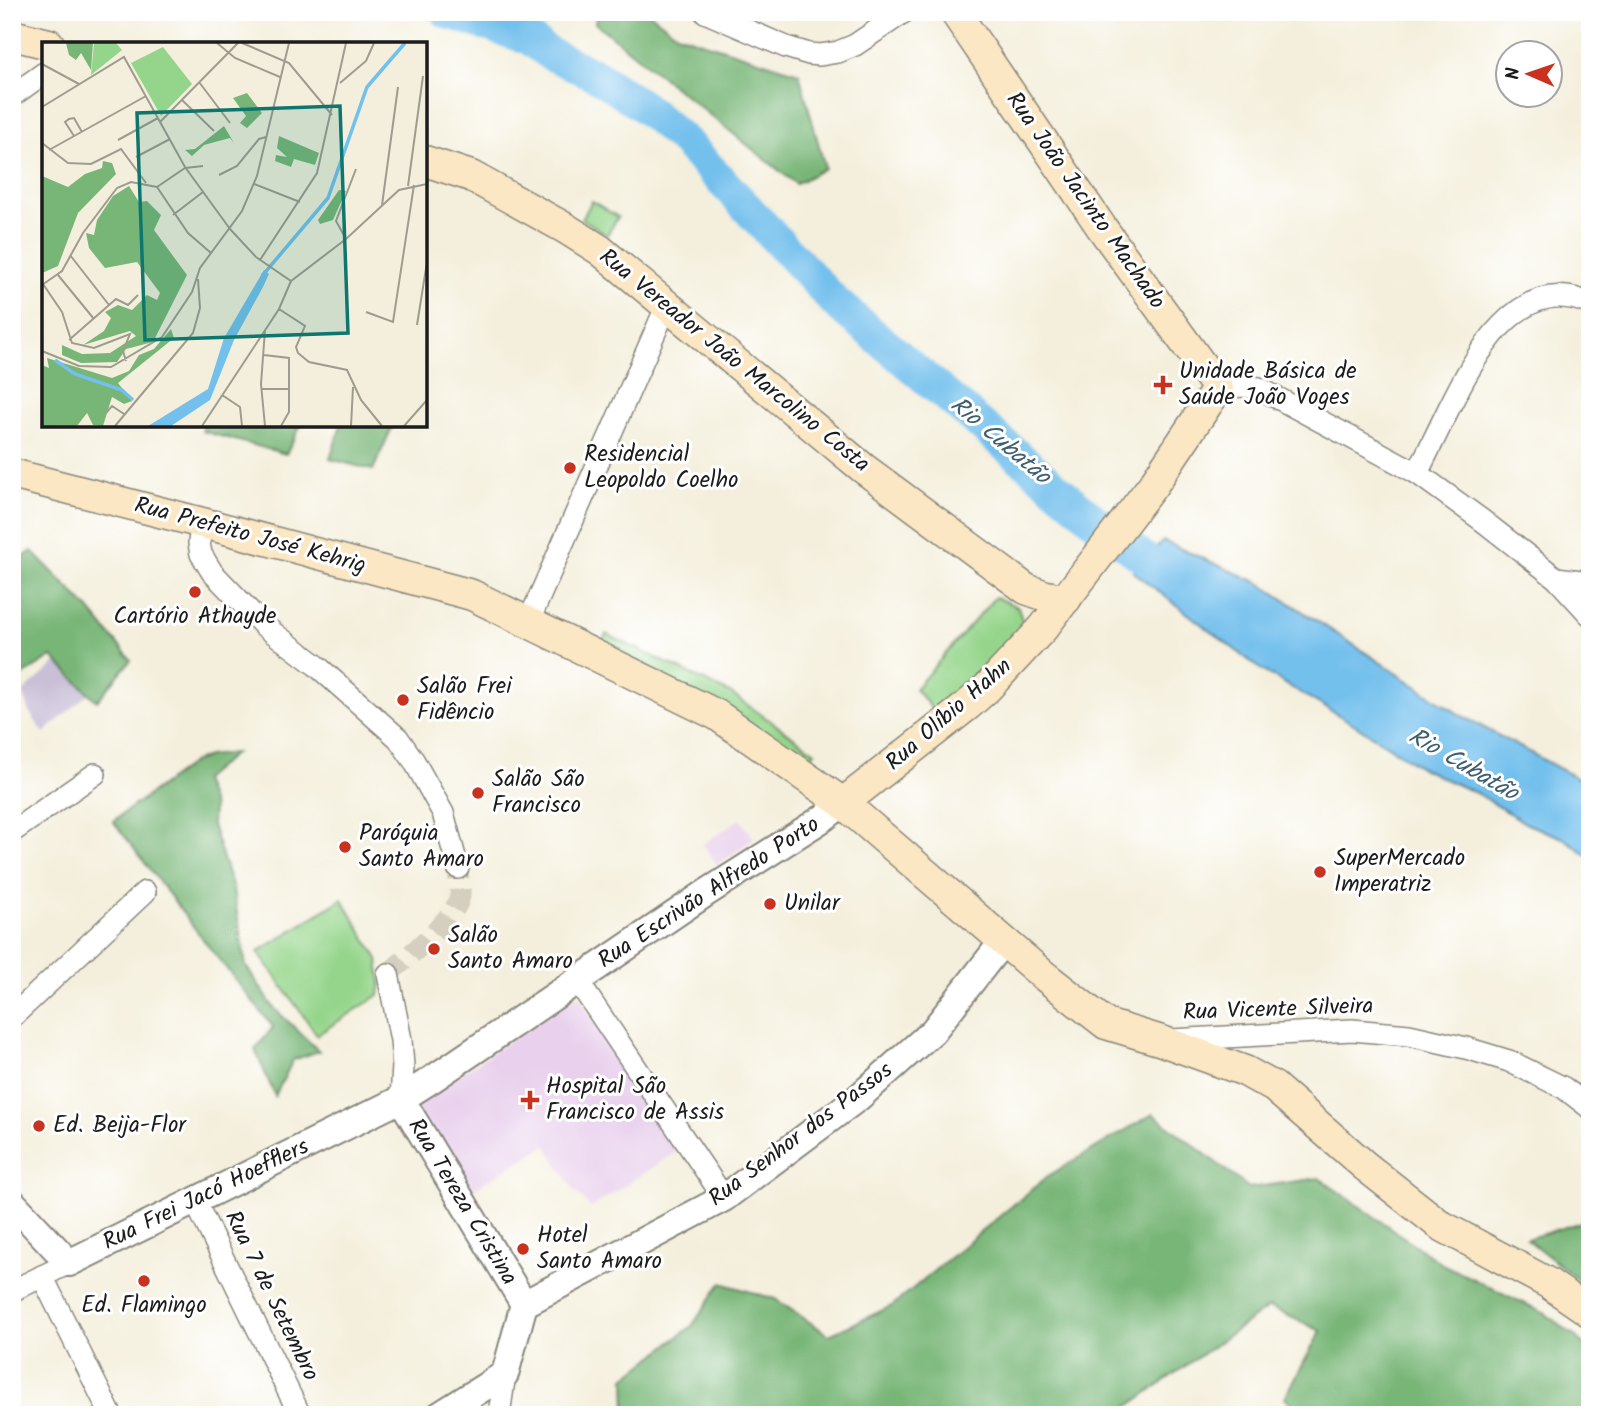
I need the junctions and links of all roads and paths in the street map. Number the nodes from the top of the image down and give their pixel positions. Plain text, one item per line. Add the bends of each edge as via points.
1 (705, 12) edge
2 (904, 12) edge
3 (955, 12) edge
4 (12, 34) edge
5 (42, 42) edge
6 (42, 74) edge
7 (12, 96) edge
8 (427, 162) edge
9 (667, 304) junction
10 (1590, 304) edge
11 (1218, 388) junction
12 (1417, 473) junction
13 (12, 474) edge
14 (201, 523) junction
15 (1556, 578) junction
16 (1590, 582) edge
17 (1026, 589) junction
18 (1070, 593) junction
19 (1590, 615) edge
20 (528, 623) junction
21 (1043, 628) junction
22 (94, 774) dead end
23 (843, 803) junction
24 (12, 832) edge
25 (458, 868) tunnel mouth
26 (145, 892) dead end
27 (1004, 940) junction
28 (388, 974) dead end
29 (577, 981) junction
30 (12, 1017) edge
31 (1162, 1041) junction
32 (401, 1099) junction
33 (1590, 1108) edge
34 (724, 1198) junction
35 (195, 1200) junction
36 (12, 1202) edge
37 (69, 1263) junction
38 (42, 1276) junction
39 (12, 1291) edge
40 (524, 1304) junction
41 (1590, 1312) edge
42 (505, 1374) junction
43 (111, 1415) edge
44 (300, 1415) edge
45 (440, 1415) edge
46 (499, 1415) edge

1 - 2 street via 786,47 820,55 855,45
3 - 11 main road, Rua João Jacinto Machado
4 - 5 main road
6 - 7 street
8 - 9 main road, Rua Vereador João Marcolino Costa via 471,176 565,228
9 - 17 main road, Rua Vereador João Marcolino Costa via 863,468
9 - 20 street
10 - 12 street via 1570,298 1539,300 1519,310 1494,333 1468,370
11 - 12 street via 1259,388
11 - 18 main road, Rua Olíbio Hahn via 1153,485
12 - 15 street
13 - 14 main road, Rua Prefeito José Kehrig
14 - 20 main road, Rua Prefeito José Kehrig via 472,596
14 - 25 street via 201,555 212,572 263,625 398,738 443,813
15 - 16 street
15 - 19 street
17 - 18 main road, Rua Vereador João Marcolino Costa via 1046,596
17 - 21 main road, Rua Vereador João Marcolino Costa
18 - 21 main road, Rua Olíbio Hahn
20 - 23 main road, Rua Prefeito José Kehrig via 717,715
21 - 23 main road, Rua Olíbio Hahn via 968,705
22 - 24 street
23 - 27 main road, Rua Prefeito José Kehrig
23 - 29 street, Rua Escrivão Alfredo Porto
26 - 30 street
27 - 31 main road, Rua Prefeito José Kehrig via 1105,1024
27 - 34 street, Rua Senhor dos Passos via 933,1031 859,1097
28 - 32 street via 401,1040
29 - 32 street, Rua Escrivão Alfredo Porto
29 - 34 street
31 - 33 street, Rua Vicente Silveira via 1352,1030 1409,1035 1509,1061 1564,1088
31 - 41 main road, Rua Prefeito José Kehrig via 1245,1071 1274,1087 1440,1225 1548,1283
32 - 35 street, Rua Frei Jacó Hoefflers
32 - 40 street, Rua Tereza Cristina
34 - 40 street, Rua Senhor dos Passos
35 - 37 street, Rua Frei Jacó Hoefflers
35 - 44 street, Rua 7 de Setembro
36 - 37 street
37 - 38 street, Rua Frei Jacó Hoefflers
38 - 39 street, Rua Frei Jacó Hoefflers
38 - 43 street
40 - 42 street
42 - 45 street
42 - 46 street

